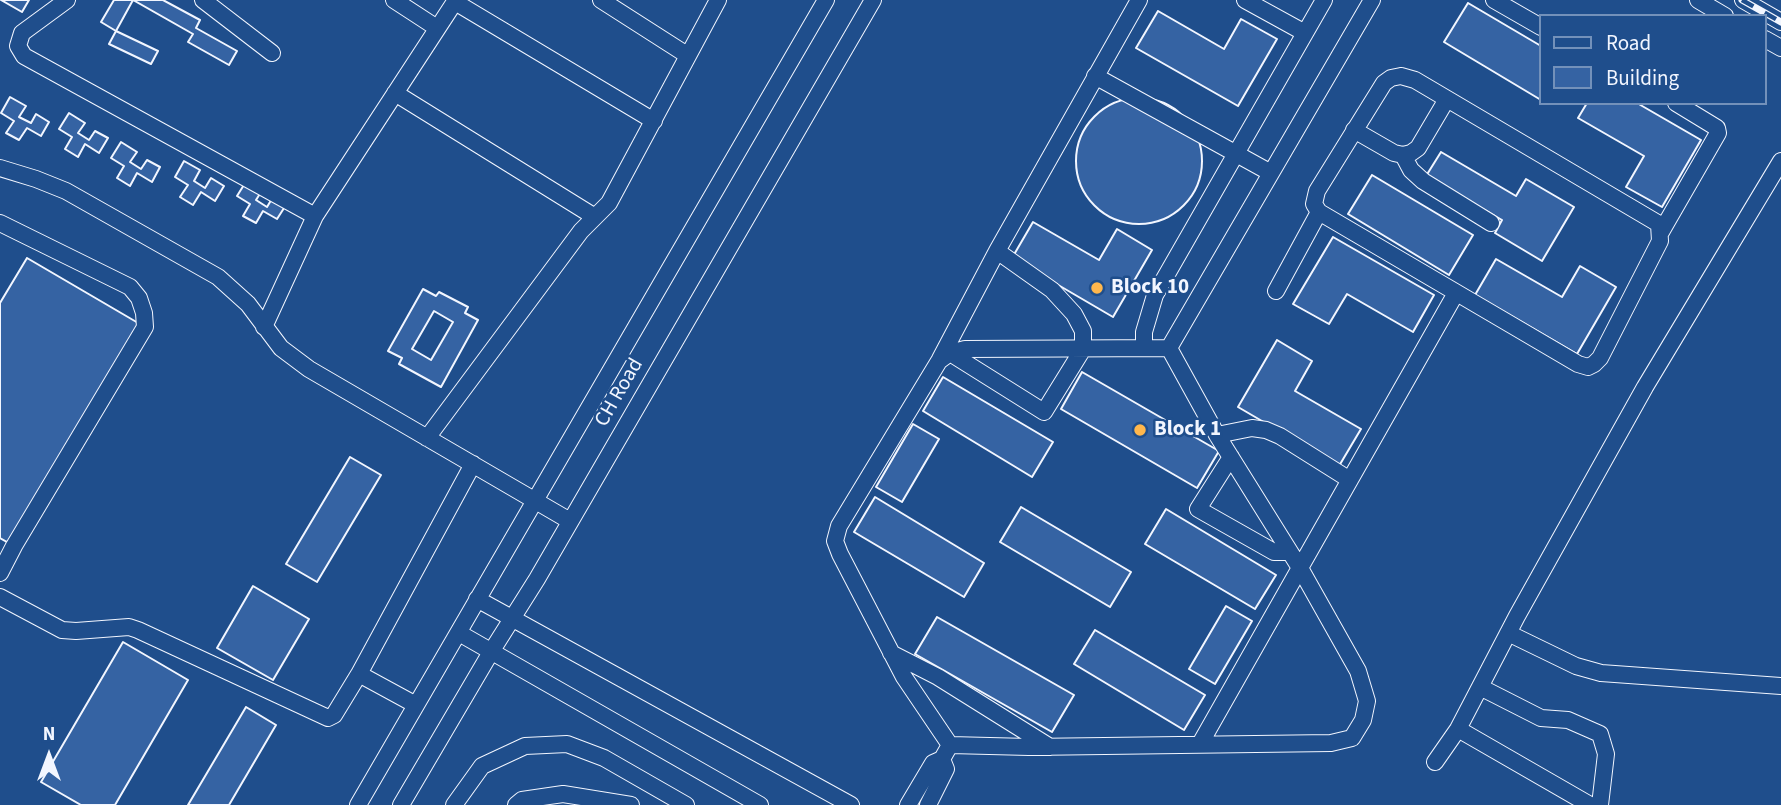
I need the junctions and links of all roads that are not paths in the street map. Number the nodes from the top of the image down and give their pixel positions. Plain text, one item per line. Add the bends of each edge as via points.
1 (67, 0) edge
2 (203, 0) edge
3 (394, 0) edge
4 (601, 0) edge
5 (718, 0) edge
6 (826, 0) edge
7 (873, 0) edge
8 (1139, 0) edge
9 (1245, 0) edge
10 (1324, 0) edge
11 (1372, 0) edge
12 (1494, 0) edge
13 (1698, 0) edge
14 (1743, 0) edge
15 (456, 1) edge
16 (1722, 14) edge
17 (1781, 22) edge
18 (1540, 26) edge
19 (437, 28) junction
20 (1305, 33) junction
21 (272, 53) dead end
22 (687, 55) junction
23 (1095, 76) junction
24 (395, 93) junction
25 (1447, 99) junction
26 (1678, 105) edge
27 (653, 121) junction
28 (1354, 130) junction
29 (1236, 154) junction
30 (1403, 155) junction
31 (1781, 161) edge
32 (0, 168) edge
33 (1271, 173) junction
34 (1319, 212) junction
35 (316, 216) junction
36 (595, 217) junction
37 (0, 223) edge
38 (1491, 223) dead end
39 (1661, 232) junction
40 (997, 251) junction
41 (1276, 291) dead end
42 (1456, 293) junction
43 (264, 327) junction
44 (1083, 348) junction
45 (1144, 348) junction
46 (1169, 348) junction
47 (945, 357) junction
48 (1217, 435) junction
49 (427, 438) junction
50 (1231, 457) junction
51 (473, 464) junction
52 (1350, 480) junction
53 (535, 500) junction
54 (570, 521) junction
55 (1290, 552) junction
56 (1300, 568) junction
57 (0, 573) edge
58 (0, 597) edge
59 (477, 599) junction
60 (514, 619) junction
61 (459, 633) junction
62 (1508, 633) junction
63 (491, 652) junction
64 (891, 653) junction
65 (359, 674) junction
66 (1781, 686) edge
67 (1480, 687) junction
68 (416, 705) junction
69 (1458, 729) junction
70 (1200, 744) junction
71 (1050, 747) junction
72 (946, 752) junction
73 (1435, 762) dead end
74 (358, 805) edge
75 (401, 805) edge
76 (454, 805) edge
77 (516, 805) edge
78 (631, 805) edge
79 (686, 805) edge
80 (760, 805) edge
81 (851, 805) edge
82 (908, 805) edge
83 (929, 805) edge
84 (1591, 805) edge
85 (1600, 805) edge

1 - 35 street via 22,33 18,46 24,56
2 - 21 street
3 - 19 street
4 - 22 street
5 - 22 street
6 - 53 street, CH Road
7 - 54 street, CH Road
8 - 23 street
9 - 20 street
10 - 20 street
11 - 33 street
12 - 18 street
13 - 16 street
14 - 17 street
15 - 19 street
15 - 27 street
19 - 24 street
20 - 29 street
22 - 27 street
23 - 29 street
23 - 40 street
24 - 35 street
24 - 36 street
25 - 28 street via 1415,80 1391,78
25 - 30 street via 1419,148
25 - 39 street via 1653,220
26 - 39 street via 1713,125 1718,133
27 - 36 street via 609,203
28 - 30 street
28 - 34 street via 1317,191 1314,204
29 - 33 street
29 - 45 street via 1155,295
30 - 38 street via 1423,181
31 - 62 street via 1645,387
32 - 43 street via 66,191 218,277 248,304
33 - 46 street
34 - 41 street
34 - 42 street
35 - 43 street
36 - 49 street
37 - 57 street via 130,287 139,298 145,327
39 - 42 street via 1600,358 1588,368
40 - 44 street via 1052,290 1074,314 1083,331
40 - 47 street
42 - 52 street
43 - 49 street via 281,348 309,369
44 - 45 street
44 - 47 street via 965,349
44 - 47 street via 1044,412
45 - 46 street
46 - 48 street
47 - 64 street via 839,526 835,541
48 - 50 street
48 - 52 street via 1266,430
49 - 51 street
50 - 55 street
50 - 55 street via 1198,509 1274,552
51 - 53 street
51 - 65 street
52 - 56 street
53 - 54 street
53 - 59 street, CH Road
54 - 60 street, CH Road
55 - 56 street
56 - 70 street
56 - 70 street via 1358,671 1367,701 1363,720 1352,738 1331,743
58 - 65 street via 62,630 138,630 328,718
59 - 60 street
59 - 61 street, CH Road
60 - 63 street, CH Road
60 - 81 street
61 - 63 street
61 - 68 street, CH Road
62 - 66 street via 1601,673
62 - 67 street
63 - 75 street, CH Road
63 - 80 street
64 - 71 street
64 - 72 street
65 - 68 street
67 - 69 street
67 - 85 street via 1535,716 1568,720 1600,734 1606,754
68 - 74 street, CH Road
69 - 73 street
69 - 84 street
70 - 71 street
71 - 72 street
72 - 82 street via 933,763
72 - 83 street via 946,769
76 - 79 street via 482,766 525,746 567,744 604,758
77 - 78 street via 522,800 563,794

